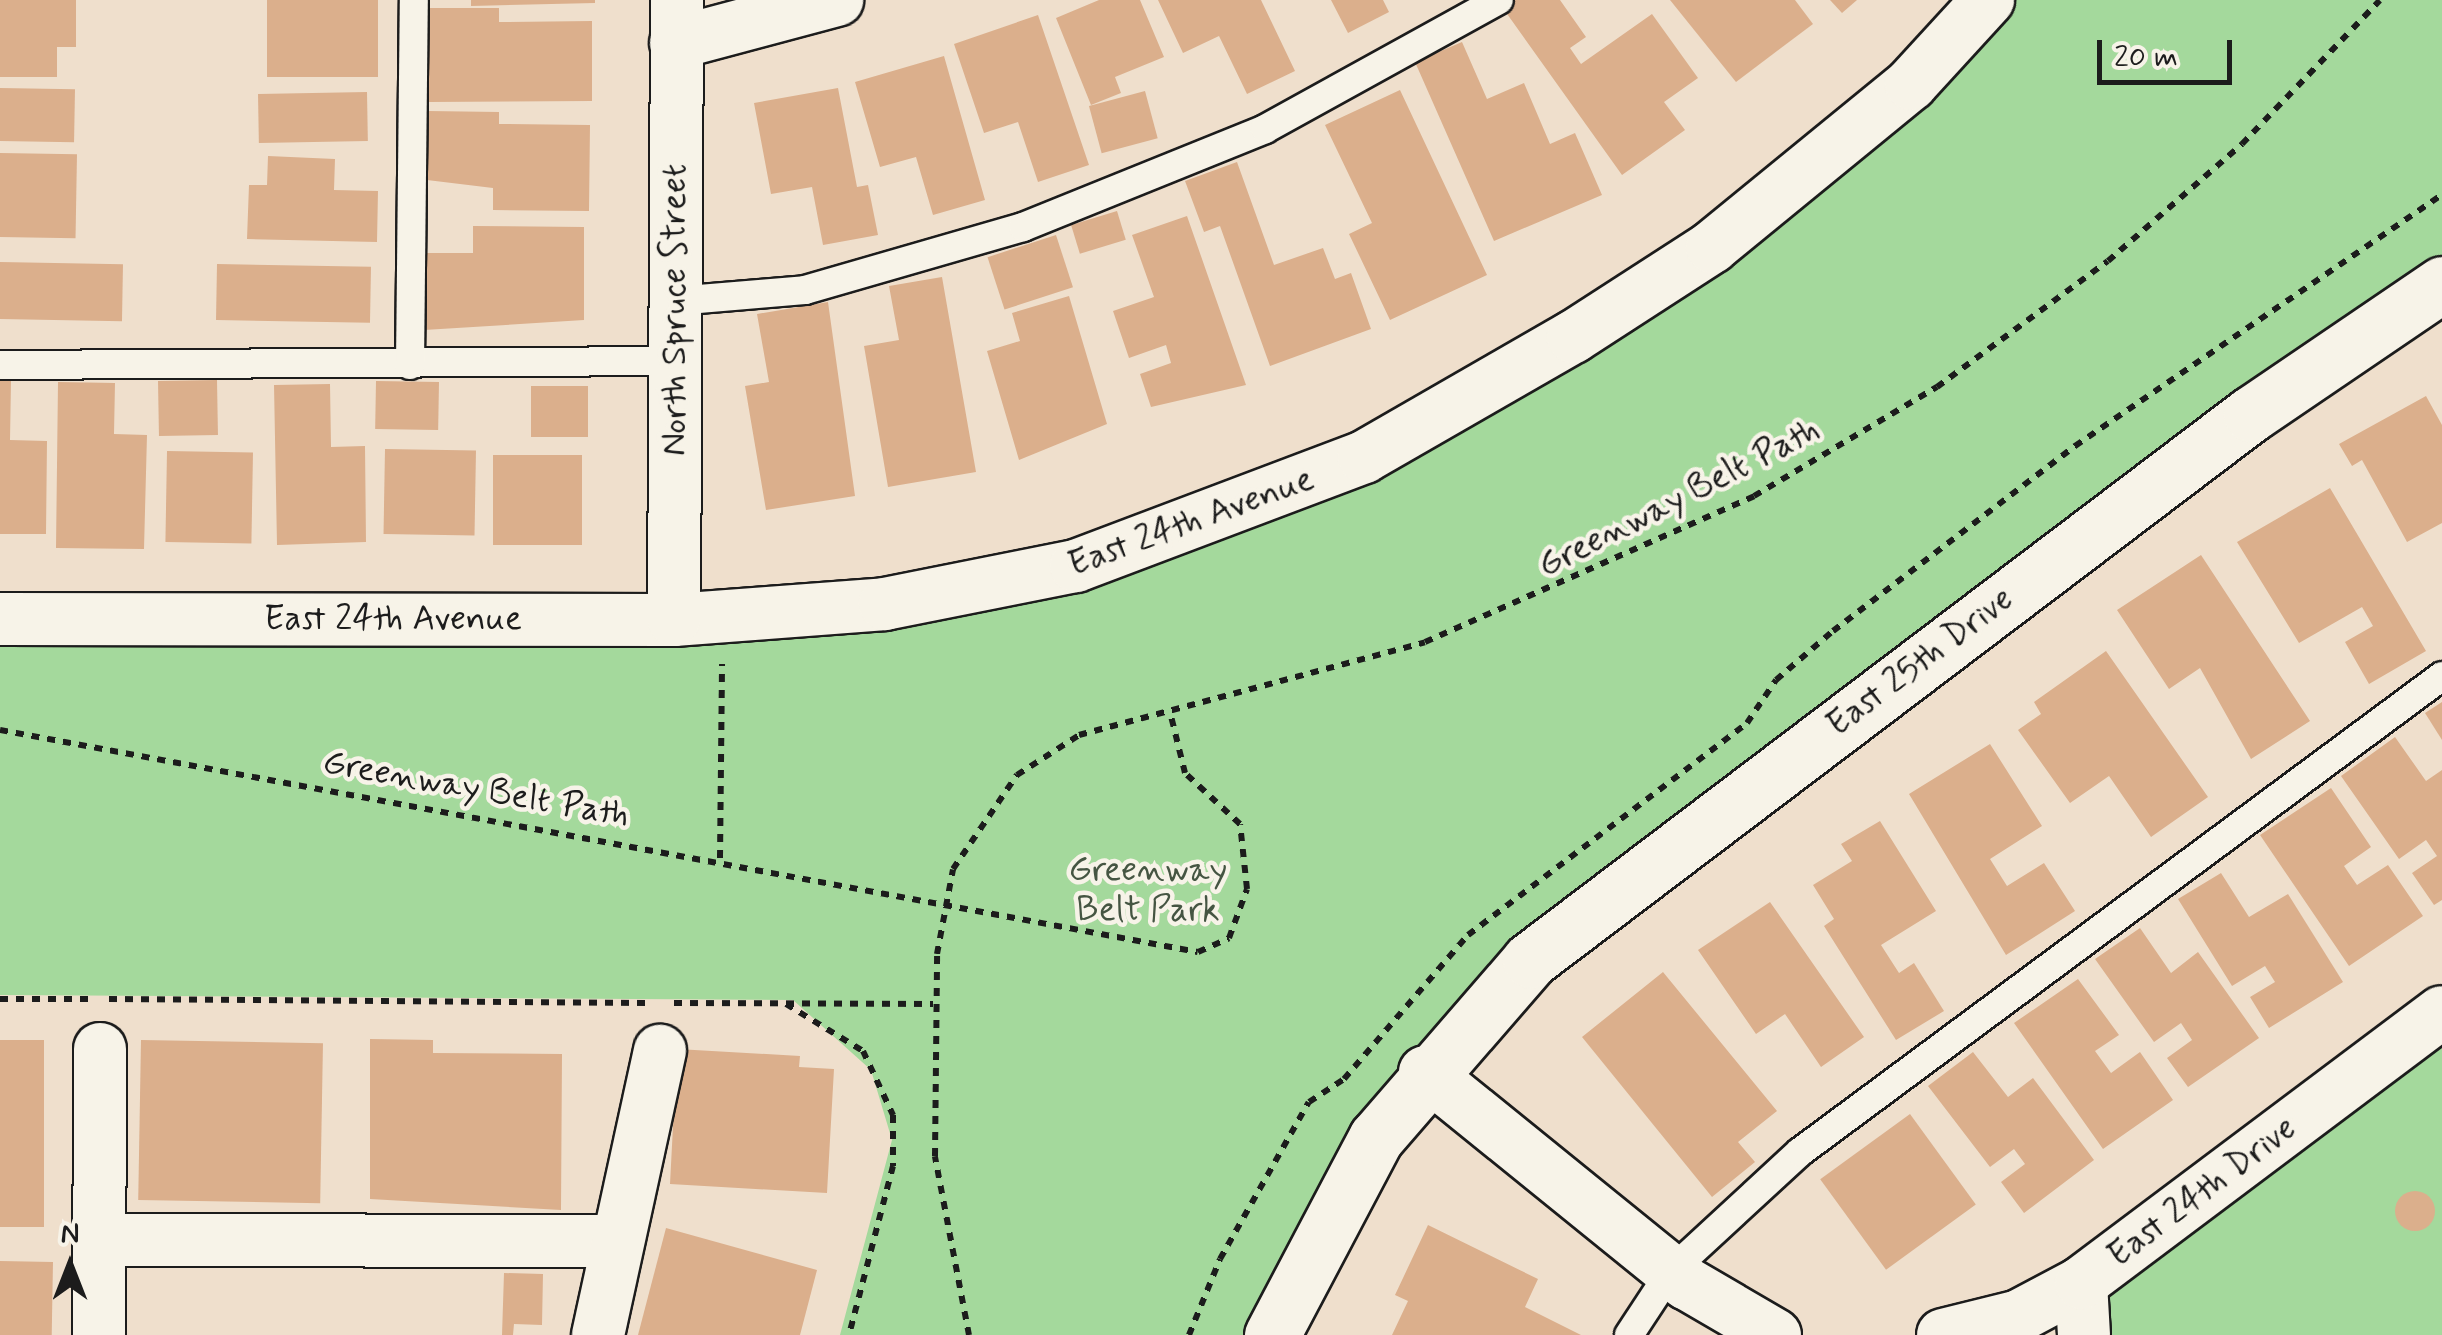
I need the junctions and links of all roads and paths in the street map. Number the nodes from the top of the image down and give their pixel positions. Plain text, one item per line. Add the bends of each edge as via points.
1 (414, 0) edge
2 (837, 0) edge
3 (1500, 0) edge
4 (1988, 0) edge
5 (2380, 0) edge
6 (677, 22) edge
7 (2442, 284) edge
8 (675, 301) junction
9 (675, 360) junction
10 (0, 365) edge
11 (410, 365) junction
12 (0, 619) edge
13 (674, 620) junction
14 (722, 646) dead end
15 (2442, 676) edge
16 (1170, 712) junction
17 (0, 730) edge
18 (720, 858) junction
19 (942, 899) junction
20 (0, 999) edge
21 (786, 1004) junction
22 (932, 1004) junction
23 (2442, 1012) edge
24 (100, 1050) dead end
25 (660, 1051) dead end
26 (1425, 1072) junction
27 (99, 1240) junction
28 (617, 1241) junction
29 (1672, 1271) junction
30 (2080, 1283) junction
31 (98, 1335) edge
32 (598, 1335) edge
33 (849, 1335) edge
34 (969, 1335) edge
35 (1272, 1335) edge
36 (1629, 1335) edge
37 (1774, 1335) edge
38 (1943, 1335) edge
39 (2084, 1335) edge

1 - 11 lane
2 - 6 street
3 - 8 lane via 1264,129 1023,227 805,290
4 - 13 street, East 24th Avenue via 1911,84 1712,246 1364,458 1065,569 885,604
5 - 16 path, Greenway Belt Path via 2242,144 2108,262 1826,454 1507,610
6 - 8 street, North Spruce Street
7 - 26 street, East 25th Drive via 2251,414 1609,894 1518,972
8 - 9 street, North Spruce Street
9 - 11 lane
9 - 13 street, North Spruce Street
10 - 11 lane
12 - 13 street, East 24th Avenue
14 - 18 path
15 - 29 lane via 1800,1152
16 - 19 path, Greenway Belt Path via 1079,735 1016,775 970,837
16 - 19 path via 1185,773 1240,824 1247,889 1230,938 1198,952
17 - 18 path, Greenway Belt Path
18 - 19 path, Greenway Belt Path
19 - 22 path, Greenway Belt Path
20 - 21 path
21 - 22 path
21 - 33 path via 863,1051 893,1115 893,1166
22 - 34 path, Greenway Belt Path via 935,1156
23 - 30 street, East 24th Drive
24 - 27 street
25 - 28 street
26 - 29 street
26 - 35 street, East 25th Drive via 1339,1198
27 - 28 street
27 - 31 street
28 - 32 street
29 - 36 lane
29 - 37 street
30 - 38 street, East 24th Drive via 2019,1316
30 - 39 street

